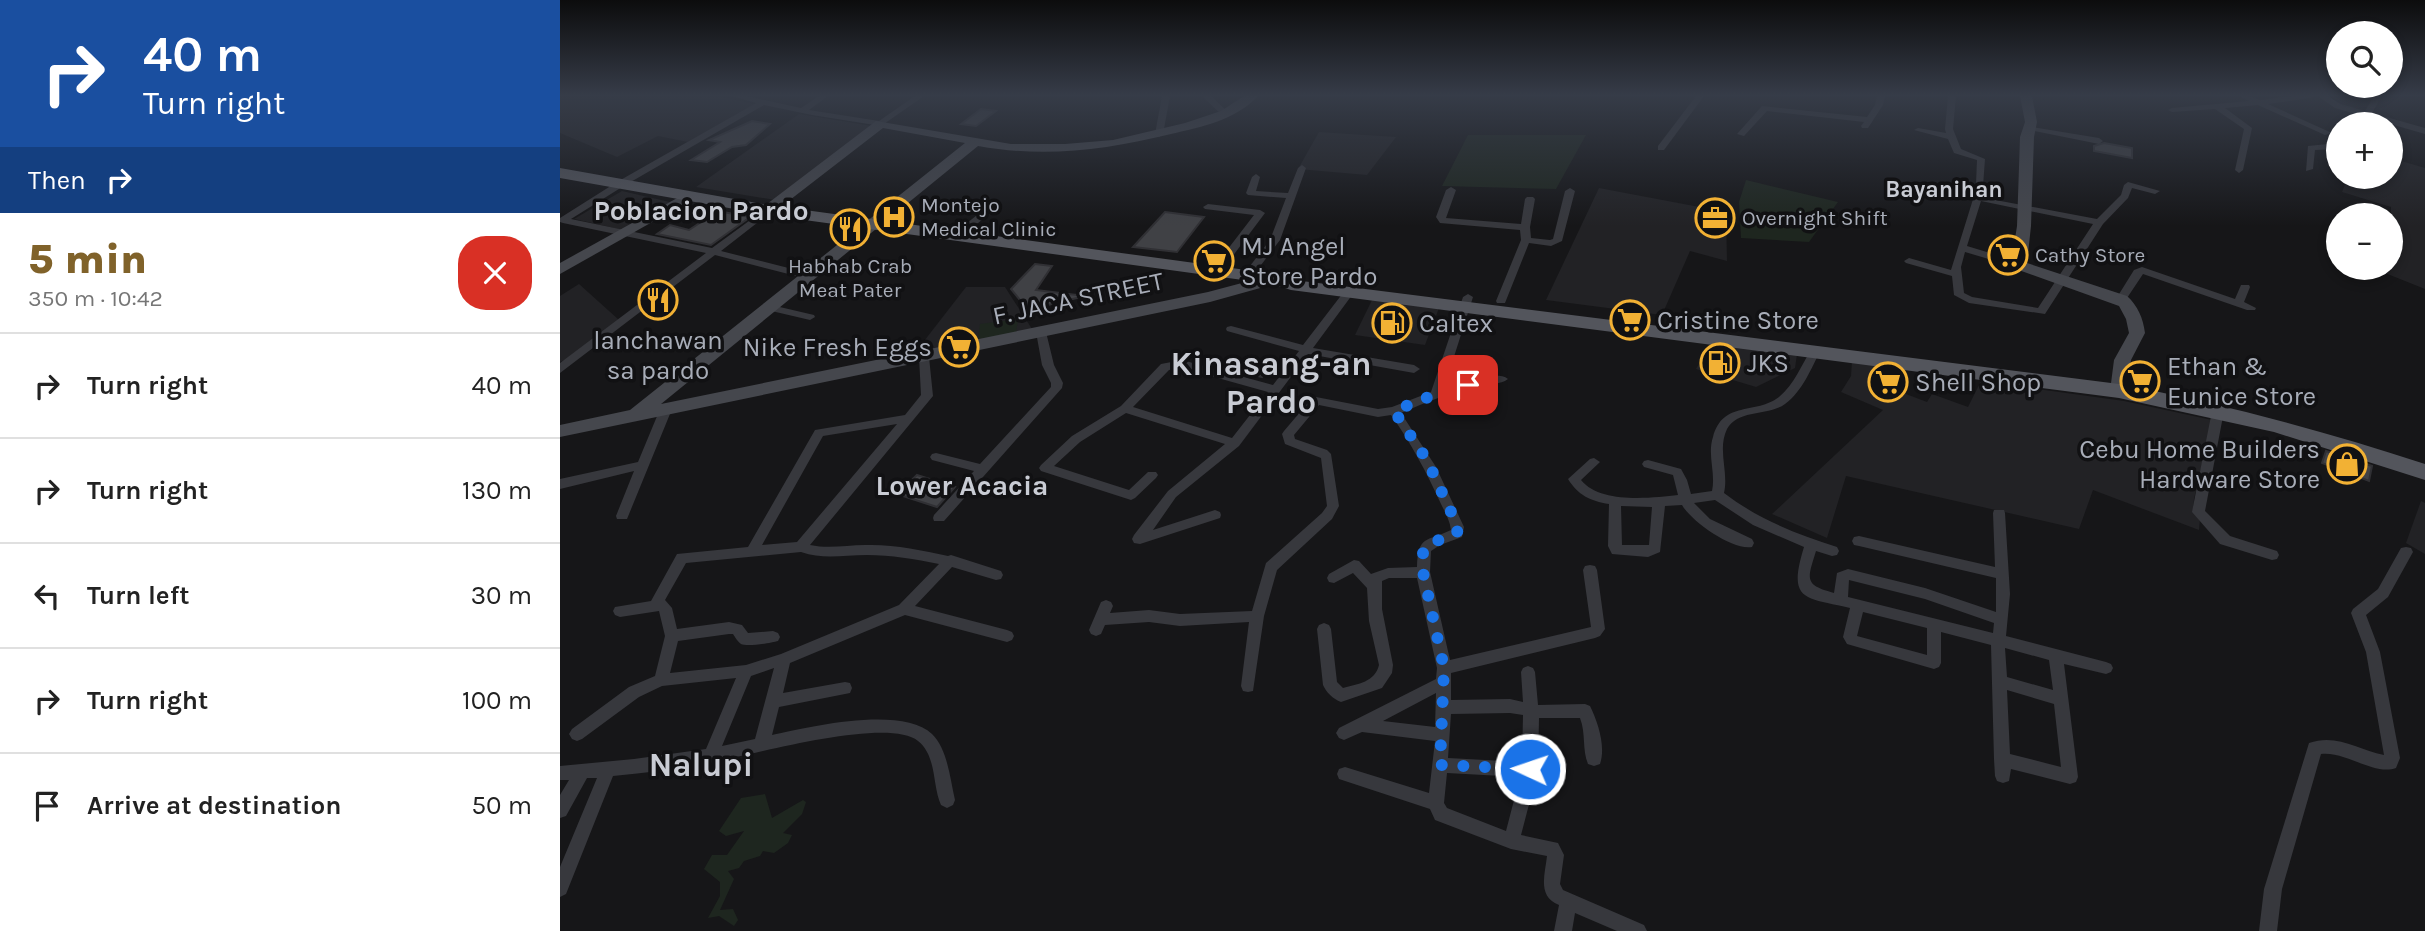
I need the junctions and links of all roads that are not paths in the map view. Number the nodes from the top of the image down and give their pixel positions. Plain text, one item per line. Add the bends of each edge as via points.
1 (694, 139) edge
2 (861, 139) edge
3 (967, 139) edge
4 (1134, 139) edge
5 (1667, 139) edge
6 (1953, 139) edge
7 (2028, 139) edge
8 (2091, 139) edge
9 (2246, 139) edge
10 (976, 141) junction
11 (2099, 141) dead end
12 (2326, 147) edge
13 (1661, 148) dead end
14 (1302, 168) dead end
15 (2309, 169) dead end
16 (2239, 170) dead end
17 (560, 173) edge
18 (1256, 177) dead end
19 (621, 184) junction
20 (1980, 184) dead end
21 (1451, 190) dead end
22 (1570, 191) dead end
23 (2155, 191) dead end
24 (688, 196) junction
25 (1291, 196) junction
26 (1530, 199) dead end
27 (972, 205) dead end
28 (1208, 206) dead end
29 (2024, 208) junction
30 (768, 210) junction
31 (2099, 222) junction
32 (870, 225) junction
33 (1525, 227) junction
34 (622, 234) junction
35 (956, 236) junction
36 (1526, 240) junction
37 (1963, 248) junction
38 (715, 252) junction
39 (1909, 261) dead end
40 (2019, 265) junction
41 (560, 269) edge
42 (1216, 271) junction
43 (1956, 274) junction
44 (1248, 275) junction
45 (808, 276) junction
46 (1276, 279) junction
47 (2064, 279) junction
48 (2245, 287) dead end
49 (1350, 291) junction
50 (2121, 299) junction
51 (1501, 301) junction
52 (1467, 302) junction
53 (2238, 303) junction
54 (767, 307) junction
55 (2251, 308) dead end
56 (810, 317) dead end
57 (1231, 329) dead end
58 (1041, 332) junction
59 (1307, 350) junction
60 (1816, 351) junction
61 (924, 357) junction
62 (560, 369) edge
63 (1414, 369) dead end
64 (1502, 379) dead end
65 (2118, 386) junction
66 (1276, 390) junction
67 (1436, 394) junction
68 (666, 409) junction
69 (1125, 409) junction
70 (1394, 411) junction
71 (2218, 411) junction
72 (636, 415) junction
73 (908, 418) junction
74 (560, 431) edge
75 (1235, 443) junction
76 (936, 457) dead end
77 (2425, 461) edge
78 (1594, 462) dead end
79 (1648, 464) dead end
80 (643, 465) junction
81 (982, 470) junction
82 (2425, 472) edge
83 (1152, 475) dead end
84 (560, 484) edge
85 (1717, 495) junction
86 (1615, 501) junction
87 (1686, 501) junction
88 (1659, 502) junction
89 (1999, 513) dead end
90 (1214, 514) dead end
91 (622, 516) dead end
92 (939, 517) dead end
93 (1859, 541) dead end
94 (1747, 543) dead end
95 (1811, 545) junction
96 (801, 548) junction
97 (1832, 551) dead end
98 (2406, 552) dead end
99 (751, 553) junction
100 (2272, 555) dead end
101 (951, 560) junction
102 (1590, 570) dead end
103 (1423, 572) junction
104 (2002, 574) junction
105 (996, 575) dead end
106 (1334, 578) dead end
107 (1373, 585) junction
108 (1840, 602) junction
109 (656, 604) junction
110 (1857, 606) junction
111 (904, 609) junction
112 (620, 611) dead end
113 (1257, 616) junction
114 (1101, 619) dead end
115 (2002, 620) junction
116 (1934, 625) junction
117 (1324, 629) dead end
118 (672, 636) junction
119 (1007, 636) dead end
120 (774, 638) dead end
121 (1998, 641) junction
122 (2056, 655) junction
123 (784, 659) junction
124 (2106, 668) dead end
125 (746, 671) junction
126 (1528, 672) dead end
127 (1444, 675) junction
128 (661, 680) junction
129 (2000, 681) junction
130 (1248, 686) dead end
131 (845, 688) dead end
132 (2061, 699) junction
133 (773, 701) junction
134 (1443, 707) junction
135 (1532, 711) junction
136 (1361, 725) junction
137 (1344, 733) dead end
138 (577, 734) dead end
139 (1443, 736) junction
140 (761, 746) junction
141 (711, 755) junction
142 (1594, 759) dead end
143 (2002, 759) junction
144 (1440, 765) junction
145 (608, 769) junction
146 (1530, 769) junction
147 (582, 772) junction
148 (560, 773) edge
149 (1345, 774) dead end
150 (2003, 776) dead end
151 (947, 800) dead end
152 (1436, 803) junction
153 (560, 810) edge
154 (1510, 841) junction
155 (560, 888) edge
156 (1568, 901) junction
157 (1563, 931) edge
158 (1638, 931) edge
159 (2268, 931) edge

1 - 19 street
2 - 30 street
3 - 10 street
4 - 10 street via 1050,150
5 - 13 street
6 - 20 street via 1956,149 1981,159
7 - 29 street
8 - 11 street
9 - 16 street
10 - 32 street
12 - 15 street via 2311,148
14 - 25 street
17 - 19 main road
18 - 25 street via 1251,193
19 - 24 main road
19 - 34 street via 563,220
21 - 33 street via 1443,221
22 - 36 street via 1557,241
23 - 31 street via 2129,186 2125,197
24 - 30 main road
24 - 34 street
25 - 44 street via 1275,240
26 - 33 street
27 - 35 street via 987,212
28 - 42 street via 1260,213
29 - 31 street
29 - 37 street via 1977,198
29 - 40 street
30 - 32 main road
30 - 38 street
31 - 47 street
32 - 35 main road
32 - 45 street
33 - 36 street
34 - 38 street
34 - 41 street
35 - 42 main road
36 - 51 street
37 - 40 street
37 - 43 street
38 - 45 street
38 - 62 street
39 - 43 street
40 - 47 street
42 - 44 main road
43 - 47 street via 1963,299 2037,312 2045,310
44 - 46 main road
45 - 54 street
46 - 49 main road via 1291,285
46 - 52 main road via 1300,275
46 - 58 street, F. JACA STREET
47 - 50 street
48 - 53 street
49 - 52 main road
49 - 59 street
50 - 53 street via 2142,270
50 - 65 street via 2136,320 2137,333 2122,355
51 - 52 main road
51 - 65 main road
52 - 60 main road
52 - 67 street
53 - 55 street
54 - 56 street
54 - 72 street
57 - 59 street
58 - 61 street, F. JACA STREET
58 - 81 street via 1056,388
59 - 63 street
59 - 66 street
60 - 65 main road
60 - 85 street via 1786,397 1773,406 1731,418 1722,427 1715,449 1721,483
61 - 68 street, F. JACA STREET
61 - 73 street via 927,396
64 - 67 street
65 - 71 main road
65 - 77 main road via 2213,399
66 - 69 street via 1182,364 1171,365
66 - 75 street
67 - 70 street
68 - 72 street, F. JACA STREET
68 - 80 street
69 - 75 street
69 - 83 street via 1076,439 1045,468 1131,495
70 - 103 street via 1422,451 1458,527 1452,537 1426,545
70 - 113 street via 1378,413 1316,401 1288,434 1289,441 1327,457 1333,506 1271,566
71 - 82 main road
71 - 100 street via 2198,512 2225,540
72 - 74 street, F. JACA STREET
73 - 96 street
73 - 99 street via 819,433
75 - 90 street via 1172,495 1139,539
76 - 81 street
78 - 86 street via 1574,479 1575,484 1594,497
79 - 87 street via 1677,472
80 - 84 street
80 - 91 street
81 - 92 street
85 - 87 street
85 - 95 street via 1730,506
86 - 88 street
86 - 88 street via 1617,550 1648,552 1655,548
87 - 88 street
87 - 94 street via 1694,515
89 - 104 street
93 - 104 street
95 - 97 street
95 - 108 street via 1802,583 1805,589
96 - 99 street
96 - 101 street via 818,554 865,549
98 - 159 street via 2384,593 2358,613 2373,652 2392,758 2390,763 2380,763 2335,747 2315,748 2273,889
99 - 109 street via 682,558
101 - 105 street
101 - 111 street
102 - 127 street via 1595,632
103 - 107 street via 1388,573
103 - 127 street
104 - 115 street
106 - 107 street via 1354,565
107 - 117 street via 1386,664 1386,675 1378,684 1341,695 1334,690
108 - 110 street
108 - 115 street via 1842,578 1848,573
109 - 112 street
109 - 118 street via 665,608
110 - 116 street
110 - 116 street via 1852,640 1934,663
111 - 119 street
111 - 123 street
113 - 114 street
113 - 130 street
115 - 121 street
116 - 121 street
118 - 120 street via 729,628 737,629 744,639
118 - 128 street
121 - 122 street
121 - 129 street
122 - 124 street
122 - 132 street
123 - 125 street
123 - 133 street
125 - 128 street
125 - 141 street
126 - 135 street
127 - 134 street
127 - 136 street
128 - 138 street via 634,692
129 - 132 street
129 - 143 street
131 - 133 street
132 - 143 street via 2070,777
133 - 140 street
134 - 135 street via 1510,706
134 - 139 street
135 - 142 street via 1585,710
135 - 146 street
136 - 137 street
136 - 139 street
139 - 144 street
140 - 141 street
140 - 151 street via 846,727 908,729 930,744
141 - 145 street
143 - 150 street
144 - 146 street
144 - 152 street
145 - 147 street
145 - 155 street
146 - 154 street via 1524,804
147 - 148 street
147 - 153 street
149 - 152 street
152 - 154 street via 1441,814
154 - 156 street via 1552,849 1556,855 1551,886 1557,896
156 - 157 street
156 - 158 street

